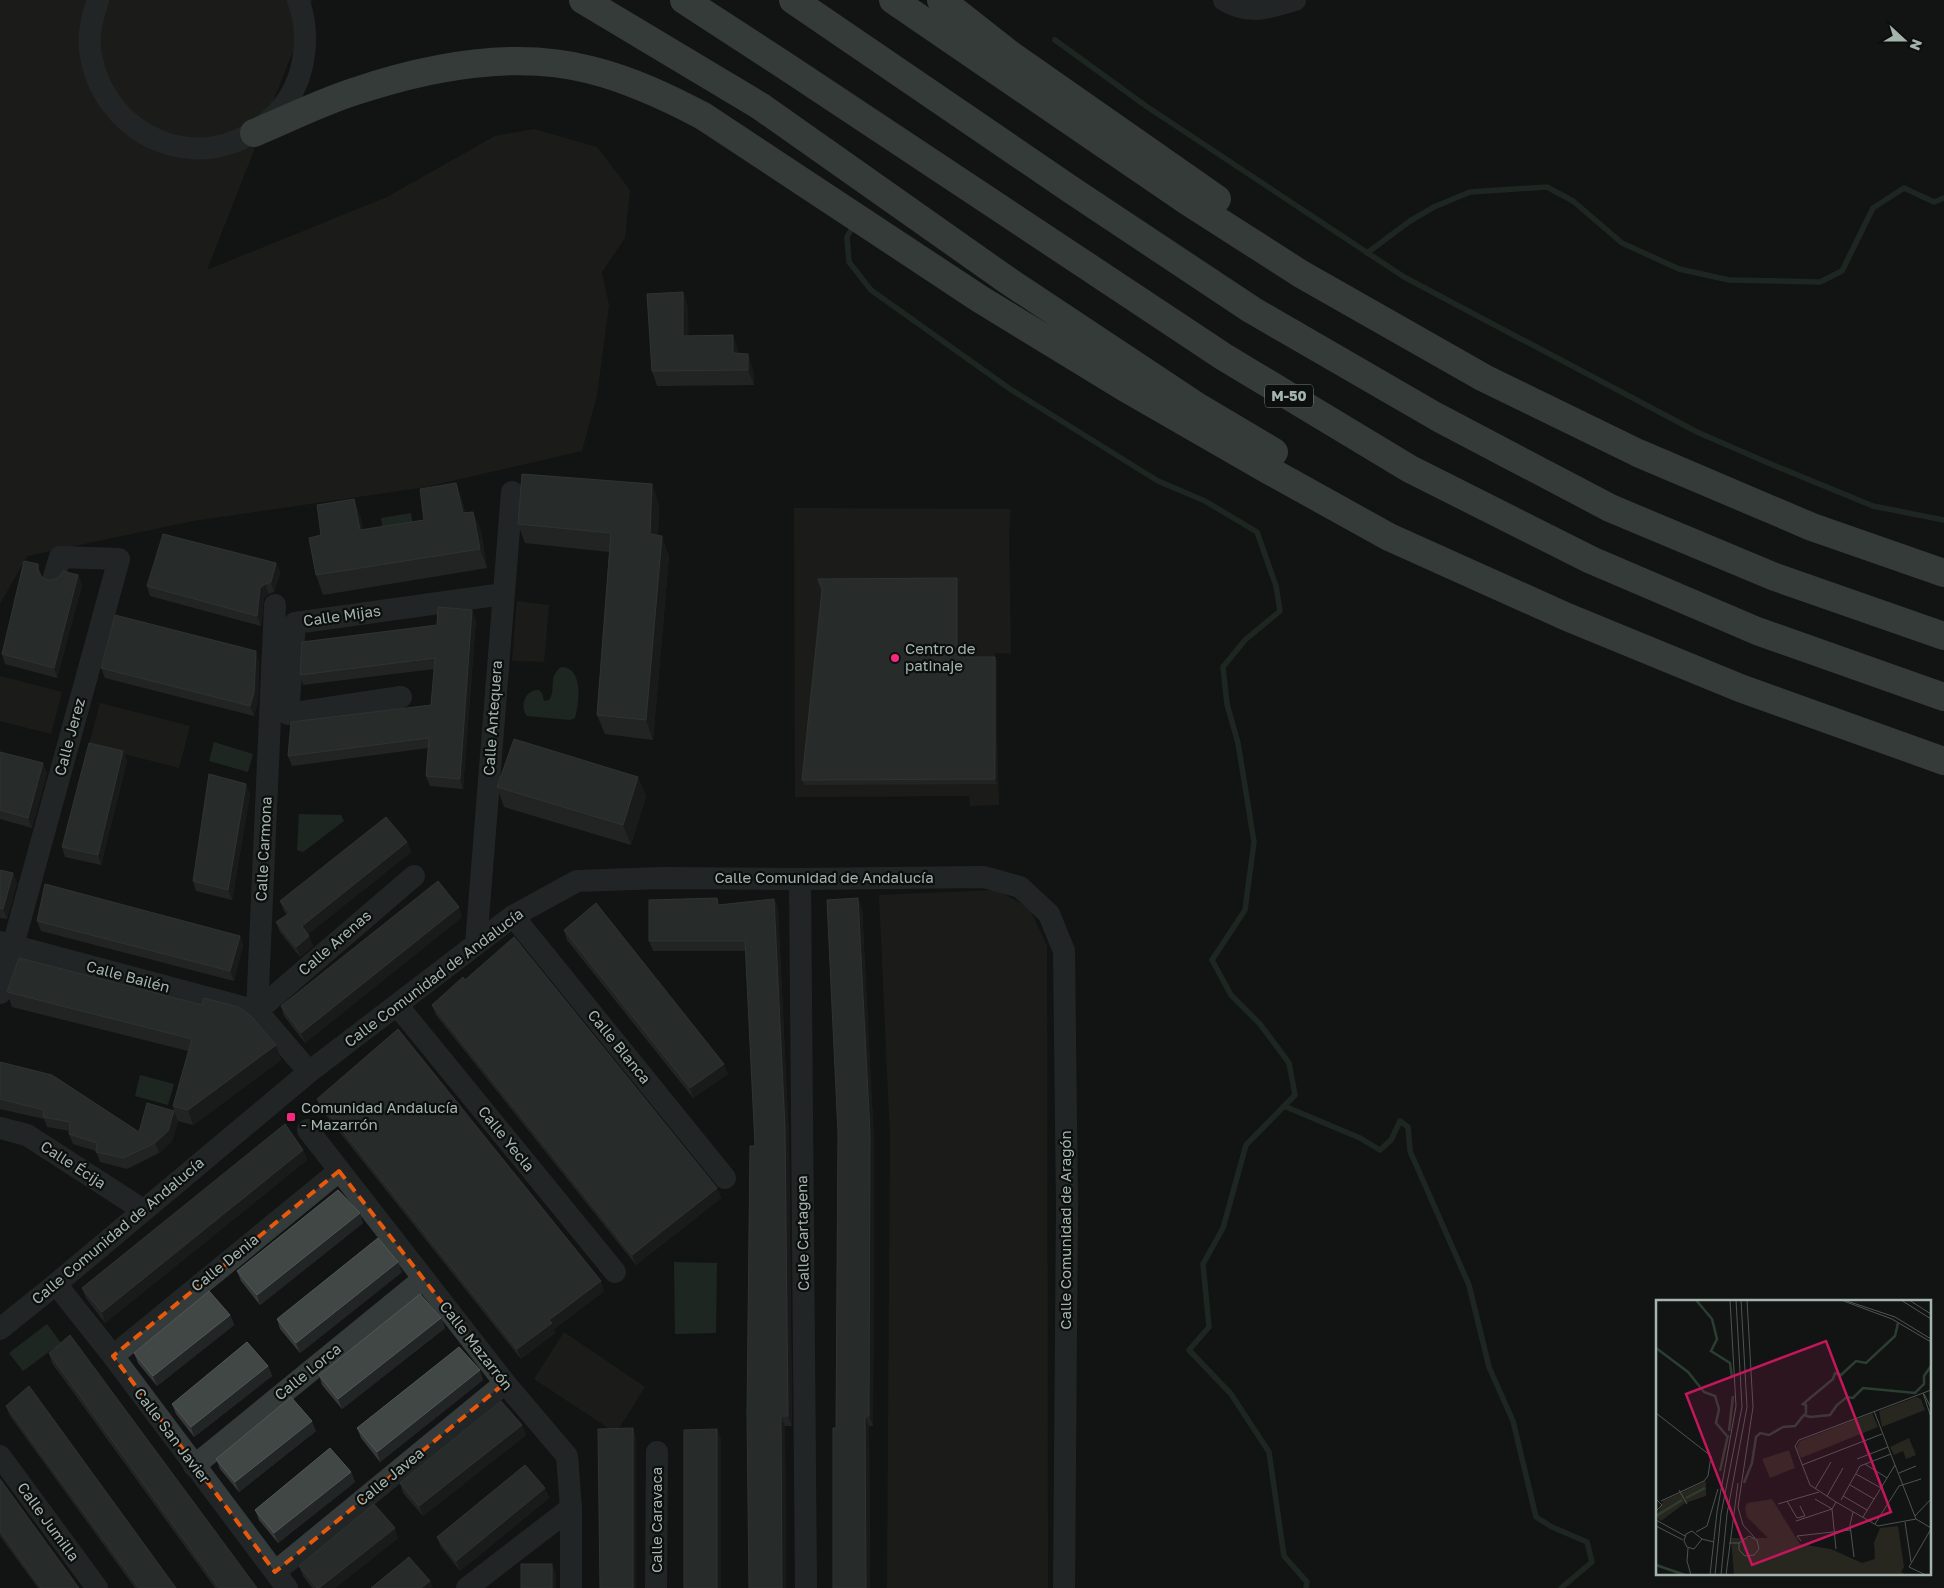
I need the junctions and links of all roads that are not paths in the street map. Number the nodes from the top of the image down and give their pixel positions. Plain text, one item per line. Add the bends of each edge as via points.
1 (98, 0) edge
2 (298, 0) edge
3 (583, 0) edge
4 (684, 0) edge
5 (793, 0) edge
6 (892, 0) edge
7 (941, 0) edge
8 (1224, 0) edge
9 (1295, 0) edge
10 (254, 133) junction
11 (1448, 357) junction
12 (512, 492) dead end
13 (1944, 573) edge
14 (54, 577) edge
15 (503, 594) junction
16 (275, 605) dead end
17 (1567, 616) junction
18 (1944, 636) edge
19 (401, 697) dead end
20 (1944, 697) edge
21 (1944, 761) edge
22 (414, 876) dead end
23 (800, 879) junction
24 (1020, 887) joint
25 (513, 916) junction
26 (7, 944) edge
27 (476, 944) junction
28 (0, 993) edge
29 (397, 1005) junction
30 (257, 1011) junction
31 (309, 1072) junction
32 (0, 1128) edge
33 (308, 1130) dead end
34 (339, 1171) junction
35 (725, 1178) dead end
36 (143, 1210) junction
37 (615, 1272) dead end
38 (423, 1279) junction
39 (56, 1284) junction
40 (0, 1329) edge
41 (113, 1356) junction
42 (505, 1383) junction
43 (657, 1452) dead end
44 (0, 1456) edge
45 (194, 1466) junction
46 (571, 1508) junction
47 (281, 1580) edge
48 (97, 1588) edge
49 (467, 1588) edge
50 (571, 1588) edge
51 (656, 1588) edge
52 (806, 1588) edge
53 (1064, 1588) edge

1 - 10 street via 91,24 90,54 98,84 115,110 138,131 165,144 196,149 226,145
2 - 10 street via 304,16 306,51 297,84 278,114
3 - 17 highway via 760,106 1007,280 1195,405 1388,520
4 - 20 highway, M-50 via 1224,357 1410,469 1608,568 1757,631
5 - 18 highway via 1252,310 1437,417 1610,508 1775,577
6 - 11 highway via 1187,201 1301,274
7 - 11 highway via 1019,60
8 - 9 street via 1236,7 1264,10
10 - 17 highway via 355,91 437,68 510,62 549,63 589,69 627,80 703,116 980,299 1261,466 1389,537
11 - 13 highway via 1484,378 1638,453 1812,526
12 - 15 street, Calle Antequera
14 - 26 street, Calle Jerez via 60,557 119,559
15 - 19 street, Calle Mijas via 294,623 288,714
15 - 27 street, Calle Antequera
16 - 30 street, Calle Carmona
17 - 21 highway via 1740,688
22 - 30 street, Calle Arenas
23 - 24 street, Calle Comunidad de Andalucía via 984,877
23 - 25 street, Calle Comunidad de Andalucía via 577,881
23 - 52 street, Calle Cartagena
24 - 53 street, Calle Comunidad de Aragón via 1049,914 1064,951
25 - 27 street, Calle Comunidad de Andalucía
25 - 35 street, Calle Blanca
26 - 28 street, Calle Jerez
26 - 30 street, Calle Bailén
27 - 29 street, Calle Comunidad de Andalucía
29 - 31 street, Calle Comunidad de Andalucía
29 - 37 street, Calle Yecla
30 - 31 street
31 - 36 street, Calle Comunidad de Andalucía
32 - 36 street, Calle Écija via 27,1134
33 - 34 street, Calle Mazarrón
34 - 38 street, Calle Mazarrón
34 - 41 street, Calle Denia
36 - 39 street, Calle Comunidad de Andalucía
38 - 42 street, Calle Mazarrón
38 - 45 street, Calle Lorca
39 - 40 street, Calle Comunidad de Andalucía
39 - 41 street, Calle San Javier
41 - 45 street, Calle San Javier
42 - 46 street, Calle Mazarrón via 567,1456
42 - 47 street, Calle Javea
43 - 51 street, Calle Caravaca
44 - 48 street, Calle Jumilla
45 - 47 street, Calle San Javier
46 - 49 street
46 - 50 street, Calle Mazarrón

